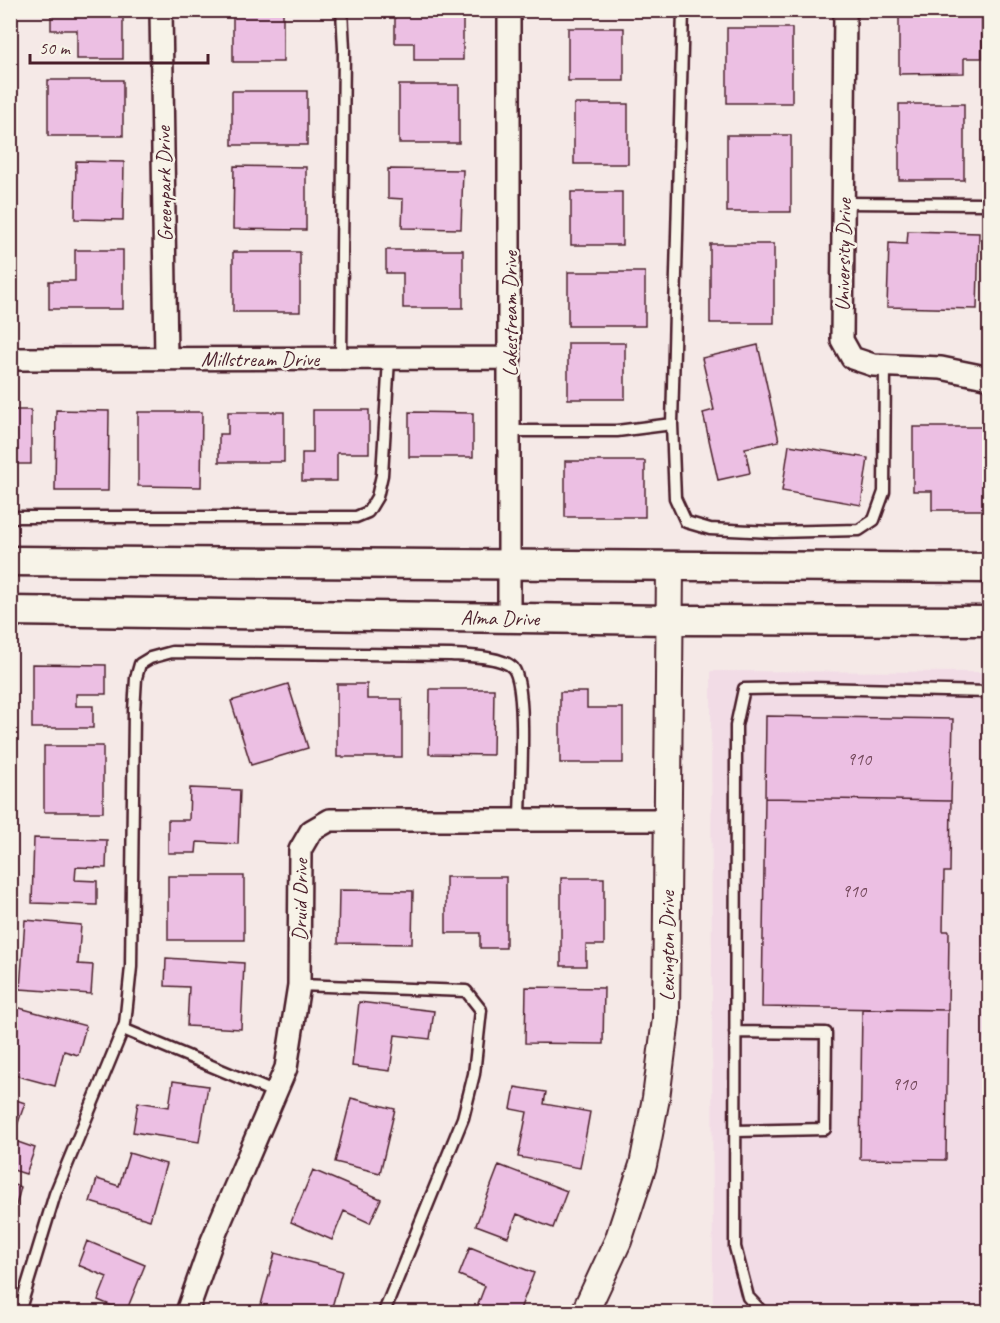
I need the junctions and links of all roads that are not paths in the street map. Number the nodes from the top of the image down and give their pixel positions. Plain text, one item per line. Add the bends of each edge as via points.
1 (161, 10) edge
2 (342, 10) edge
3 (509, 10) edge
4 (683, 10) edge
5 (845, 10) edge
6 (990, 202) edge
7 (844, 203) junction
8 (10, 358) edge
9 (166, 358) junction
10 (341, 358) junction
11 (389, 358) junction
12 (510, 358) junction
13 (885, 365) junction
14 (990, 378) edge
15 (672, 424) junction
16 (510, 431) junction
17 (10, 517) edge
18 (10, 561) edge
19 (510, 564) junction
20 (670, 566) junction
21 (990, 568) edge
22 (10, 611) edge
23 (509, 618) junction
24 (670, 620) junction
25 (990, 621) edge
26 (990, 692) edge
27 (520, 819) junction
28 (668, 820) junction
29 (299, 985) junction
30 (123, 1029) junction
31 (735, 1032) junction
32 (276, 1093) junction
33 (736, 1131) junction
34 (19, 1312) edge
35 (187, 1312) edge
36 (384, 1312) edge
37 (585, 1312) edge
38 (762, 1312) edge

1 - 9 street, Greenpark Drive
2 - 10 lane
3 - 12 street, Lakestream Drive
4 - 15 lane
5 - 7 street, University Drive
6 - 7 lane
7 - 13 street, University Drive via 842,340 852,358
8 - 9 street, Millstream Drive
9 - 10 street, Millstream Drive
10 - 11 street, Millstream Drive
11 - 12 street, Millstream Drive
11 - 17 lane via 382,475 377,497 368,512 356,517
12 - 16 street, Lakestream Drive
13 - 14 street, University Drive via 941,368
13 - 15 lane via 884,492 874,520 859,530 773,532 710,529 686,522 675,498
15 - 16 lane via 617,431
16 - 19 street, Lakestream Drive
18 - 19 main road
19 - 20 main road
19 - 23 street, Lakestream Drive
20 - 21 main road
20 - 24 street, Lexington Drive
22 - 23 main road, Alma Drive
23 - 24 main road, Alma Drive
24 - 25 main road, Alma Drive
24 - 28 street, Lexington Drive
26 - 31 lane via 744,689 736,726
27 - 28 street, Druid Drive
27 - 29 street, Druid Drive via 330,820 311,831 300,850
27 - 30 lane via 521,721 518,677 512,666 498,660 451,655 172,652 150,658 140,664 136,678 131,967
28 - 37 street, Lexington Drive via 666,1019 656,1098 643,1166 621,1230
29 - 32 street, Druid Drive via 286,1068
29 - 36 lane via 466,991 481,1010 474,1074 463,1118
30 - 32 lane
30 - 34 lane via 55,1194
31 - 33 lane
31 - 33 lane via 826,1033 825,1129
32 - 35 street, Druid Drive via 212,1241
33 - 38 lane via 735,1247 748,1297

